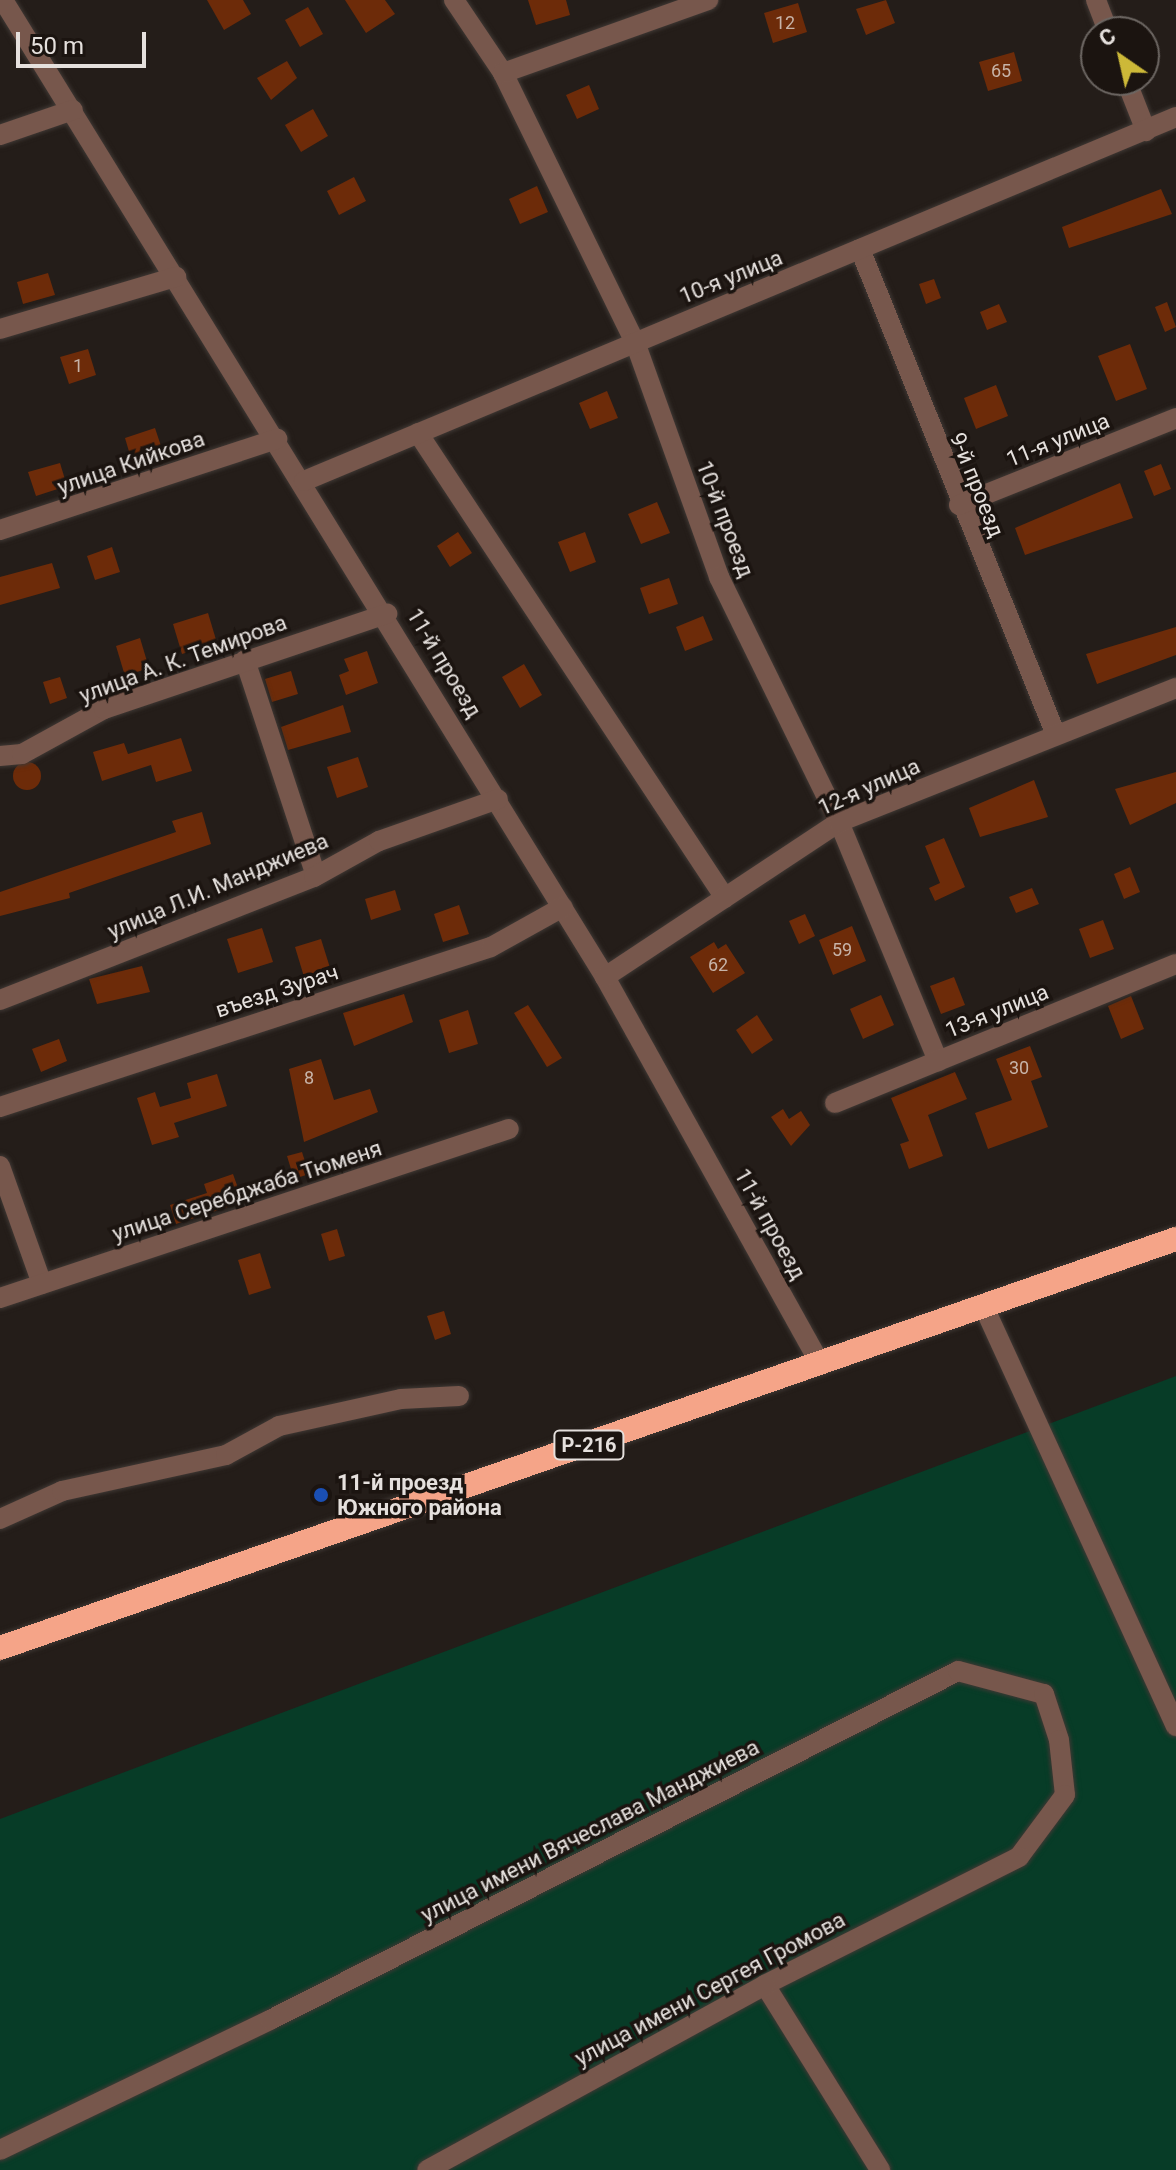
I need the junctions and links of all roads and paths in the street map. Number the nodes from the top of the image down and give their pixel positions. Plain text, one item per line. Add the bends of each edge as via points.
1 (3, 0) edge
2 (454, 0) edge
3 (708, 0) edge
4 (503, 73) junction
5 (1132, 96) edge
6 (73, 110) junction
7 (1176, 117) edge
8 (1146, 131) junction
9 (0, 135) edge
10 (860, 249) junction
11 (176, 277) junction
12 (0, 329) edge
13 (635, 342) junction
14 (1176, 418) edge
15 (418, 433) junction
16 (277, 439) junction
17 (304, 481) junction
18 (959, 505) junction
19 (0, 530) edge
20 (387, 614) junction
21 (245, 660) junction
22 (1176, 688) edge
23 (1056, 735) junction
24 (0, 756) edge
25 (498, 799) junction
26 (839, 822) junction
27 (316, 876) junction
28 (725, 898) junction
29 (563, 907) junction
30 (1176, 964) edge
31 (605, 977) junction
32 (0, 1000) edge
33 (938, 1061) junction
34 (835, 1103) dead end
35 (0, 1107) edge
36 (509, 1129) dead end
37 (0, 1166) edge
38 (1176, 1239) edge
39 (42, 1284) junction
40 (0, 1298) edge
41 (984, 1307) junction
42 (820, 1364) junction
43 (459, 1396) dead end
44 (0, 1519) edge
45 (0, 1648) edge
46 (1176, 1726) edge
47 (1019, 1857) joint
48 (765, 1985) junction
49 (0, 2150) edge
50 (427, 2170) edge
51 (880, 2170) edge

1 - 6 street, 11-й проезд
2 - 4 street, 10-й проезд
3 - 4 street
4 - 13 street, 10-й проезд
5 - 8 street
6 - 9 street
6 - 11 street, 11-й проезд
7 - 8 street, 10-я улица
8 - 10 street, 10-я улица
10 - 13 street, 10-я улица
10 - 18 street, 9-й проезд
11 - 12 street
11 - 16 street, 11-й проезд
13 - 15 street, 10-я улица
13 - 26 street, 10-й проезд via 719,577
14 - 18 street, 11-я улица
15 - 17 street, 10-я улица
15 - 28 street
16 - 17 street, 11-й проезд
16 - 19 street, улица Кийкова
17 - 20 street, 11-й проезд
18 - 23 street, 9-й проезд
20 - 21 street, улица А. К. Темирова
20 - 25 street, 11-й проезд
21 - 24 street, улица А. К. Темирова via 104,709 22,754
21 - 27 street
22 - 23 street, 12-я улица
23 - 26 street, 12-я улица
25 - 27 street, улица Л.И. Манджиева via 379,841
25 - 29 street, 11-й проезд
26 - 28 street, 12-я улица
26 - 33 street, 10-й проезд
27 - 32 street, улица Л.И. Манджиева
28 - 31 street, 12-я улица
29 - 31 street, 11-й проезд
29 - 35 street, въезд Зурач via 491,947
30 - 33 street, 13-я улица
31 - 42 street, 11-й проезд
33 - 34 street, 13-я улица
36 - 39 street, улица Серебджаба Тюменя
37 - 39 street
38 - 41 highway, Р-216
39 - 40 street, улица Серебджаба Тюменя
41 - 42 highway, Р-216
41 - 46 street
42 - 45 highway, Р-216
43 - 44 street via 401,1399 279,1426 226,1455 62,1491
47 - 48 street, улица имени Сергея Громова
47 - 49 street, улица имени Вячеслава Манджиева via 1065,1795 1059,1740 1044,1694 958,1671 285,2013
48 - 50 street, улица имени Сергея Громова
48 - 51 street

